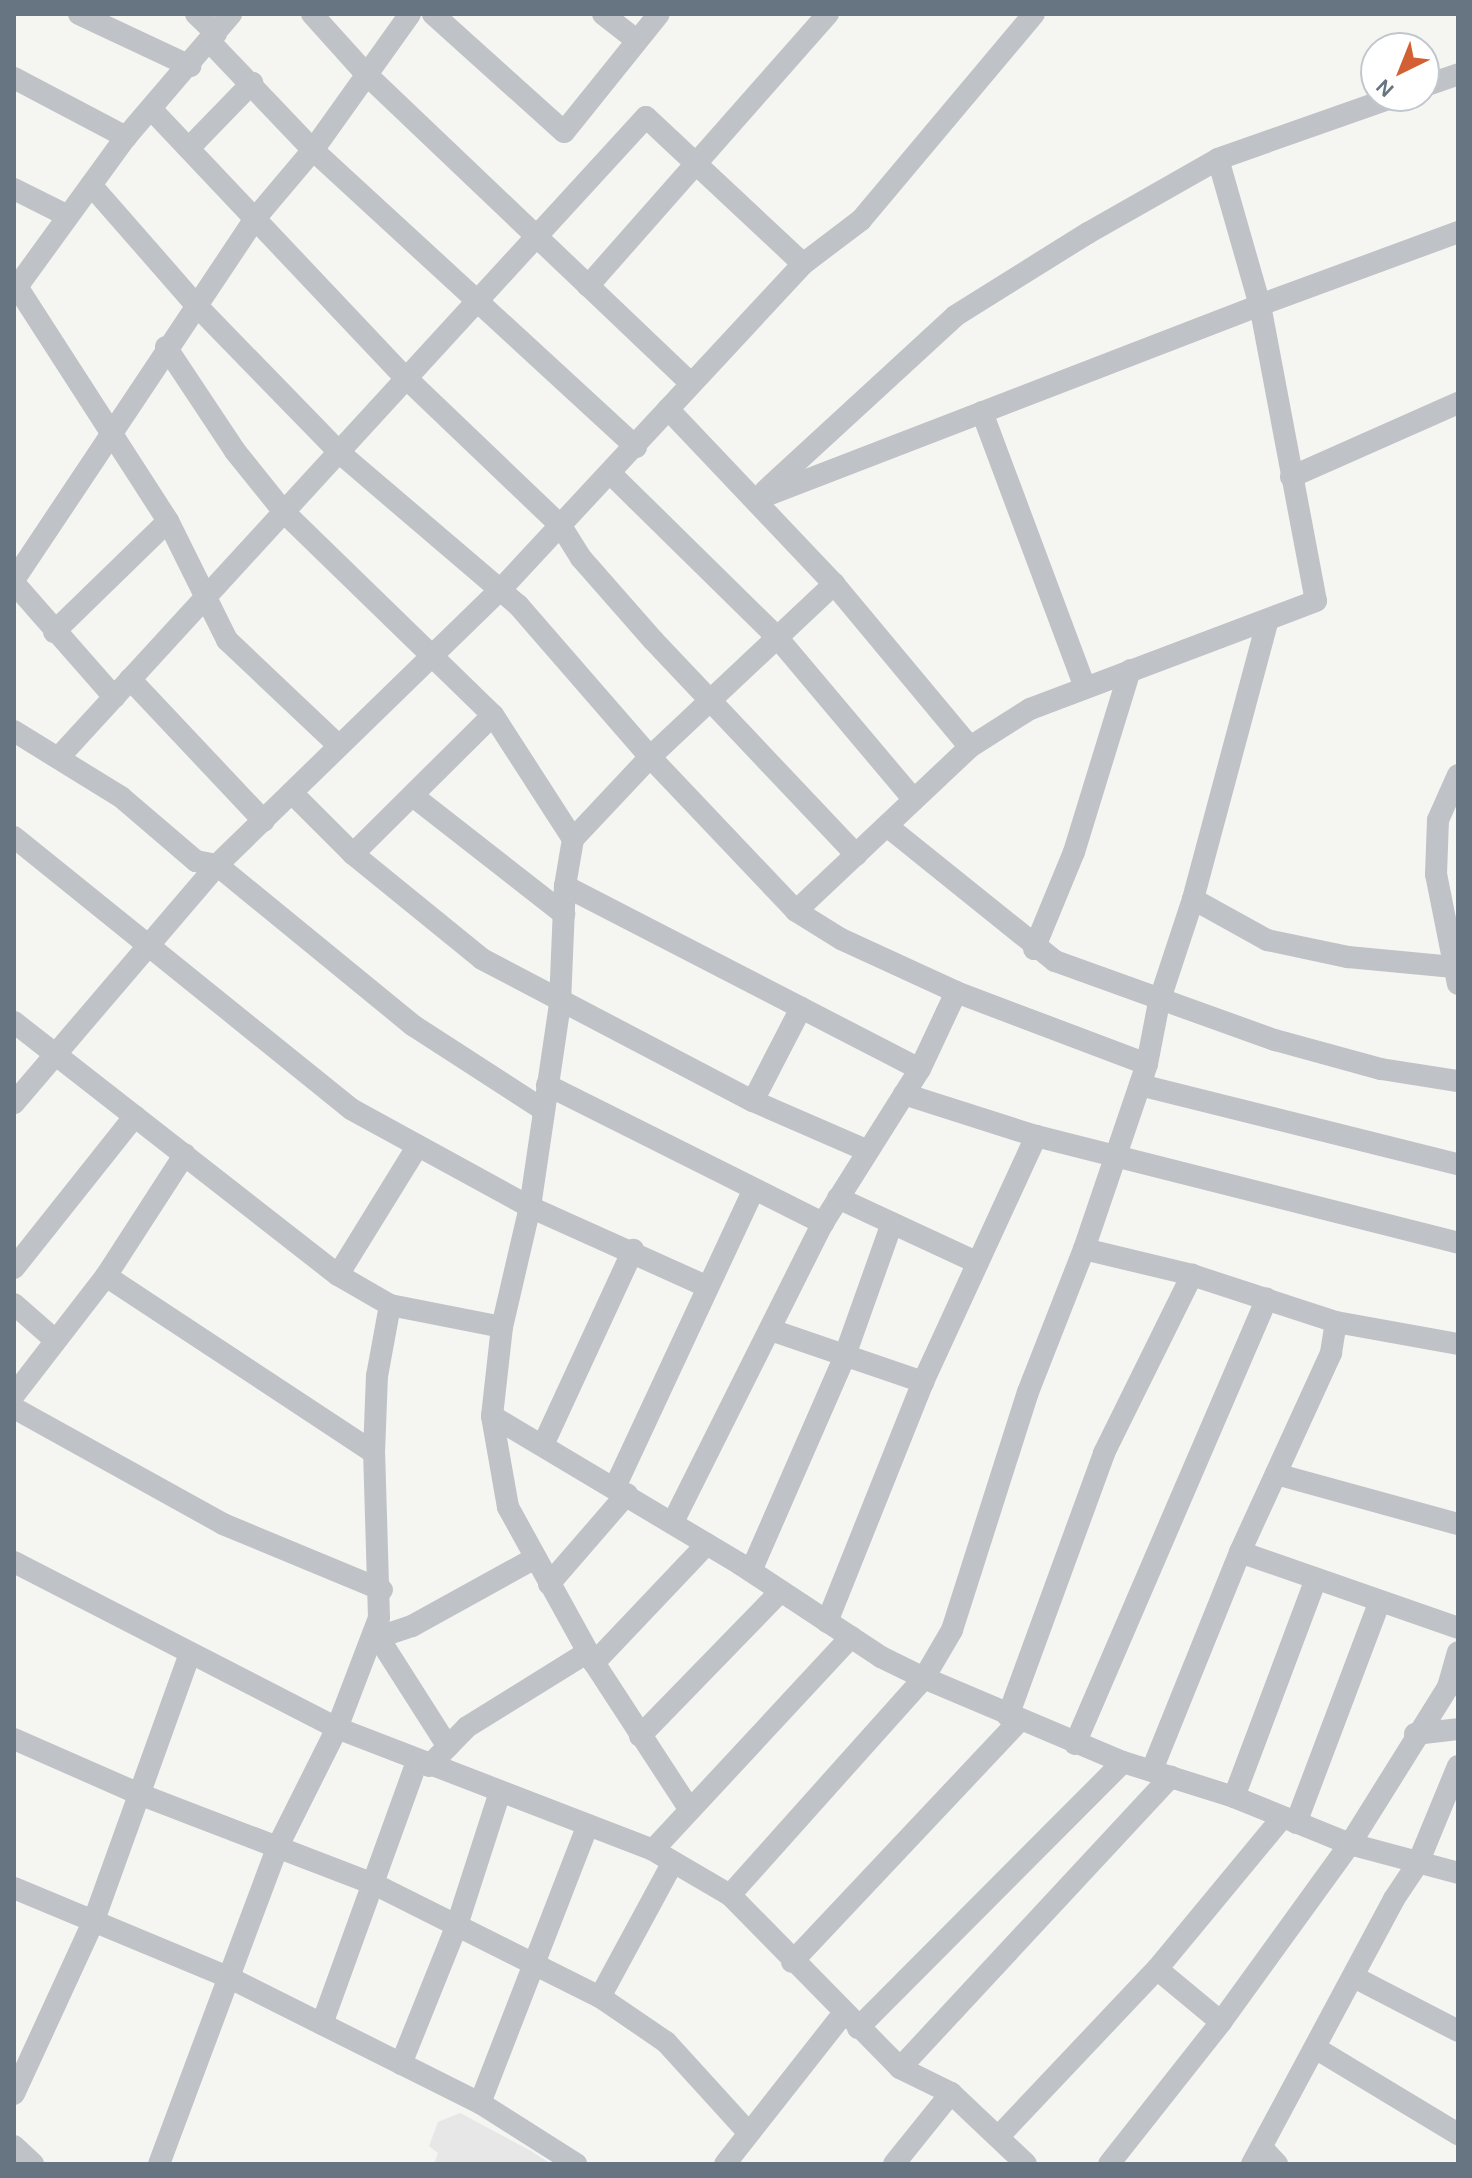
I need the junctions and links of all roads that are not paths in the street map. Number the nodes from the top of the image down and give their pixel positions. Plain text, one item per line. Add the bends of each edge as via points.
1 (79, 14) edge
2 (196, 14) edge
3 (231, 14) edge
4 (312, 14) edge
5 (410, 14) edge
6 (433, 14) edge
7 (603, 14) edge
8 (659, 14) edge
9 (828, 14) edge
10 (1034, 14) edge
11 (213, 37) junction
12 (636, 40) junction
13 (190, 66) junction
14 (367, 75) junction
15 (14, 78) edge
16 (252, 83) junction
17 (1360, 109) edge
18 (153, 111) junction
19 (126, 137) junction
20 (189, 148) junction
21 (313, 150) junction
22 (1218, 159) junction
23 (697, 160) junction
24 (91, 185) junction
25 (14, 189) edge
26 (68, 216) junction
27 (253, 221) junction
28 (1458, 232) edge
29 (535, 236) junction
30 (803, 264) junction
31 (15, 286) edge
32 (588, 286) junction
33 (477, 300) junction
34 (1260, 305) junction
35 (197, 306) junction
36 (166, 347) junction
37 (404, 376) junction
38 (689, 382) junction
39 (1458, 403) edge
40 (668, 409) junction
41 (982, 412) junction
42 (112, 429) junction
43 (636, 447) junction
44 (341, 454) junction
45 (611, 474) junction
46 (1291, 477) junction
47 (755, 500) junction
48 (284, 512) junction
49 (168, 521) junction
50 (561, 526) junction
51 (14, 581) edge
52 (834, 584) junction
53 (501, 589) junction
54 (209, 598) junction
55 (1267, 622) junction
56 (54, 632) junction
57 (776, 636) junction
58 (432, 654) junction
59 (1130, 670) junction
60 (130, 679) junction
61 (1085, 687) junction
62 (114, 697) junction
63 (709, 700) junction
64 (493, 715) junction
65 (14, 731) edge
66 (338, 745) junction
67 (970, 747) junction
68 (60, 756) junction
69 (650, 757) junction
70 (1458, 775) edge
71 (292, 793) junction
72 (413, 796) junction
73 (914, 800) junction
74 (264, 821) junction
75 (887, 826) junction
76 (14, 837) edge
77 (573, 839) junction
78 (353, 854) junction
79 (856, 855) junction
80 (217, 865) junction
81 (565, 886) junction
82 (1193, 899) junction
83 (796, 911) junction
84 (564, 914) junction
85 (144, 947) junction
86 (1034, 949) junction
87 (1457, 977) edge
88 (956, 992) junction
89 (1159, 1002) junction
90 (560, 1003) junction
91 (801, 1008) junction
92 (14, 1022) edge
93 (55, 1053) junction
94 (920, 1069) junction
95 (1143, 1074) junction
96 (1458, 1081) edge
97 (547, 1085) junction
98 (904, 1094) junction
99 (753, 1101) junction
100 (14, 1103) edge
101 (544, 1110) junction
102 (135, 1116) junction
103 (1036, 1136) junction
104 (417, 1147) junction
105 (868, 1151) junction
106 (185, 1154) junction
107 (1116, 1156) junction
108 (1458, 1164) edge
109 (753, 1191) junction
110 (838, 1198) junction
111 (530, 1207) junction
112 (823, 1223) junction
113 (892, 1223) junction
114 (1458, 1243) edge
115 (1084, 1249) junction
116 (633, 1250) junction
117 (978, 1263) junction
118 (14, 1268) edge
119 (338, 1275) junction
120 (1192, 1275) junction
121 (106, 1276) junction
122 (706, 1286) junction
123 (1267, 1299) junction
124 (14, 1304) edge
125 (390, 1305) junction
126 (1336, 1322) junction
127 (502, 1327) junction
128 (771, 1330) junction
129 (54, 1339) junction
130 (1458, 1344) edge
131 (844, 1358) junction
132 (923, 1382) junction
133 (14, 1395) edge
134 (14, 1408) edge
135 (492, 1416) junction
136 (543, 1445) junction
137 (374, 1453) junction
138 (1276, 1474) junction
139 (621, 1491) junction
140 (673, 1522) junction
141 (1458, 1524) edge
142 (707, 1544) junction
143 (1240, 1552) junction
144 (535, 1558) junction
145 (14, 1562) edge
146 (751, 1571) junction
147 (1316, 1579) junction
148 (549, 1584) junction
149 (382, 1590) junction
150 (781, 1591) junction
151 (1379, 1603) junction
152 (827, 1622) junction
153 (1458, 1628) edge
154 (851, 1637) junction
155 (376, 1638) junction
156 (1458, 1652) edge
157 (189, 1656) junction
158 (591, 1657) junction
159 (924, 1678) junction
160 (1013, 1719) junction
161 (337, 1728) junction
162 (1458, 1729) edge
163 (1415, 1734) junction
164 (640, 1736) junction
165 (14, 1739) edge
166 (1075, 1744) junction
167 (448, 1747) junction
168 (1123, 1762) junction
169 (423, 1764) junction
170 (1458, 1766) edge
171 (1162, 1773) junction
172 (139, 1794) junction
173 (499, 1795) junction
174 (1234, 1797) junction
175 (690, 1810) junction
176 (1289, 1820) junction
177 (587, 1827) junction
178 (1350, 1844) junction
179 (278, 1846) junction
180 (653, 1850) junction
181 (673, 1862) junction
182 (1418, 1863) junction
183 (1458, 1873) edge
184 (376, 1885) junction
185 (14, 1888) edge
186 (730, 1895) junction
187 (94, 1920) junction
188 (457, 1925) junction
189 (532, 1961) junction
190 (792, 1962) junction
191 (1157, 1969) junction
192 (228, 1977) junction
193 (1354, 1977) junction
194 (600, 1997) junction
195 (850, 2021) junction
196 (1221, 2022) junction
197 (322, 2024) junction
198 (1458, 2031) edge
199 (1317, 2049) junction
200 (401, 2064) junction
201 (19, 2066) edge
202 (900, 2068) junction
203 (951, 2093) junction
204 (14, 2094) edge
205 (480, 2103) junction
206 (748, 2132) junction
207 (1458, 2134) edge
208 (999, 2136) junction
209 (14, 2146) edge
210 (1264, 2159) edge
211 (33, 2164) edge
212 (159, 2164) edge
213 (576, 2164) edge
214 (725, 2164) edge
215 (894, 2164) edge
216 (1026, 2164) edge
217 (1109, 2164) edge

1 - 13 street
2 - 11 street
3 - 11 street
4 - 14 street
5 - 14 street
6 - 12 street via 564,132
7 - 12 street
8 - 12 street
9 - 23 street
10 - 30 street via 861,220
11 - 13 street
11 - 16 street
13 - 18 street
14 - 21 street
14 - 29 street
15 - 19 street
16 - 20 street
16 - 21 street
17 - 22 street
18 - 19 street
18 - 20 street
19 - 24 street
20 - 27 street
21 - 27 street
21 - 33 street
22 - 34 street
22 - 47 street via 955,316
23 - 29 street via 646,117
23 - 30 street
23 - 32 street
24 - 26 street
24 - 35 street
25 - 26 street
26 - 31 street
27 - 35 street
27 - 37 street
28 - 34 street
29 - 32 street
29 - 33 street
30 - 38 street
31 - 42 street
32 - 38 street
33 - 37 street
33 - 43 street
34 - 41 street
34 - 46 street
35 - 36 street
35 - 44 street
36 - 42 street
36 - 48 street via 235,451
37 - 44 street
37 - 50 street
38 - 40 street
39 - 46 street
40 - 43 street
40 - 47 street
41 - 47 street
41 - 61 street
42 - 49 street
42 - 51 street
43 - 45 street
44 - 48 street
44 - 53 street
45 - 50 street
45 - 57 street
46 - 55 street via 1316,601
47 - 52 street
48 - 54 street
48 - 58 street
49 - 54 street
49 - 56 street
50 - 53 street
50 - 63 street via 581,558
51 - 56 street
52 - 57 street
52 - 67 street
53 - 58 street
53 - 69 street
54 - 60 street
54 - 66 street via 227,640
55 - 59 street
55 - 82 street
56 - 62 street
57 - 63 street
57 - 73 street
58 - 64 street
58 - 66 street
59 - 61 street
59 - 86 street via 1074,852
60 - 62 street
60 - 74 street
61 - 67 street via 1030,709
62 - 68 street
63 - 69 street
63 - 79 street
64 - 72 street
64 - 77 street
65 - 68 street
66 - 71 street
67 - 73 street
68 - 80 street via 121,797 196,861
69 - 77 street
69 - 83 street
70 - 87 street via 1438,820 1436,874
71 - 74 street
71 - 78 street
72 - 78 street
72 - 84 street
73 - 75 street
74 - 80 street
75 - 79 street
75 - 86 street
76 - 85 street
77 - 81 street
78 - 90 street via 482,959
79 - 83 street
80 - 85 street
80 - 101 street via 414,1026
81 - 84 street
81 - 91 street
82 - 87 street via 1267,940
82 - 89 street
83 - 88 street via 841,939
84 - 90 street
85 - 93 street
85 - 104 street via 351,1109
86 - 89 street
88 - 94 street
88 - 95 street
89 - 95 street
89 - 96 street via 1381,1069
90 - 97 street
90 - 99 street
91 - 94 street
91 - 99 street
92 - 93 street
93 - 100 street
93 - 102 street
94 - 98 street
95 - 107 street
95 - 108 street
97 - 101 street
97 - 109 street
98 - 103 street
98 - 105 street
99 - 105 street
101 - 111 street
102 - 106 street
102 - 118 street
103 - 107 street
103 - 117 street
104 - 111 street
104 - 119 street
105 - 110 street
106 - 119 street
106 - 121 street
107 - 114 street
107 - 115 street
109 - 112 street
109 - 122 street
110 - 112 street
110 - 113 street
111 - 116 street
111 - 127 street
112 - 128 street
113 - 117 street
113 - 131 street
115 - 120 street
115 - 159 street via 1028,1392 952,1630
116 - 122 street
116 - 136 street
117 - 132 street
119 - 125 street
120 - 123 street
120 - 160 street via 1104,1453
121 - 129 street
121 - 137 street
122 - 139 street
123 - 126 street
123 - 166 street
124 - 129 street
125 - 127 street
125 - 137 street via 377,1376
126 - 130 street
126 - 138 street via 1331,1353
127 - 135 street
128 - 131 street
128 - 140 street
129 - 133 street
131 - 132 street
131 - 146 street
132 - 152 street
134 - 149 street via 223,1524
135 - 136 street
135 - 144 street via 508,1507
136 - 139 street
137 - 149 street
138 - 141 street
138 - 143 street
139 - 140 street
139 - 148 street
140 - 142 street
142 - 146 street
142 - 158 street
143 - 147 street
143 - 171 street
144 - 148 street
144 - 155 street via 412,1626
145 - 157 street
146 - 150 street
147 - 151 street
147 - 174 street
148 - 158 street
149 - 155 street
150 - 152 street
150 - 164 street
151 - 153 street
151 - 176 street
152 - 154 street
154 - 159 street
154 - 175 street
155 - 161 street
155 - 167 street
156 - 163 street via 1448,1687
157 - 161 street
157 - 172 street
158 - 164 street
158 - 167 street via 467,1727
159 - 160 street
159 - 186 street
160 - 166 street
160 - 190 street
161 - 169 street
161 - 179 street
162 - 163 street
163 - 178 street
164 - 175 street
165 - 172 street
166 - 168 street
167 - 169 street
168 - 171 street
168 - 195 street
169 - 173 street
169 - 184 street
170 - 182 street
171 - 174 street
171 - 202 street
172 - 179 street
172 - 187 street
173 - 177 street
173 - 188 street
174 - 176 street
175 - 180 street
176 - 178 street
176 - 191 street
177 - 180 street
177 - 189 street
178 - 182 street
178 - 196 street
179 - 184 street
179 - 192 street
180 - 181 street
181 - 186 street
181 - 194 street
182 - 183 street
182 - 193 street
184 - 188 street
184 - 197 street
185 - 187 street
186 - 190 street
187 - 192 street
187 - 201 street
188 - 189 street
188 - 200 street
189 - 194 street
189 - 205 street
190 - 195 street
191 - 196 street
191 - 208 street
192 - 197 street
192 - 212 street
193 - 198 street
193 - 199 street
194 - 206 street via 666,2042
195 - 202 street
195 - 206 street
196 - 217 street
197 - 200 street
199 - 207 street
199 - 210 street
200 - 205 street
201 - 204 street
202 - 203 street
203 - 208 street
203 - 215 street
205 - 213 street
206 - 214 street
208 - 216 street
209 - 211 street

